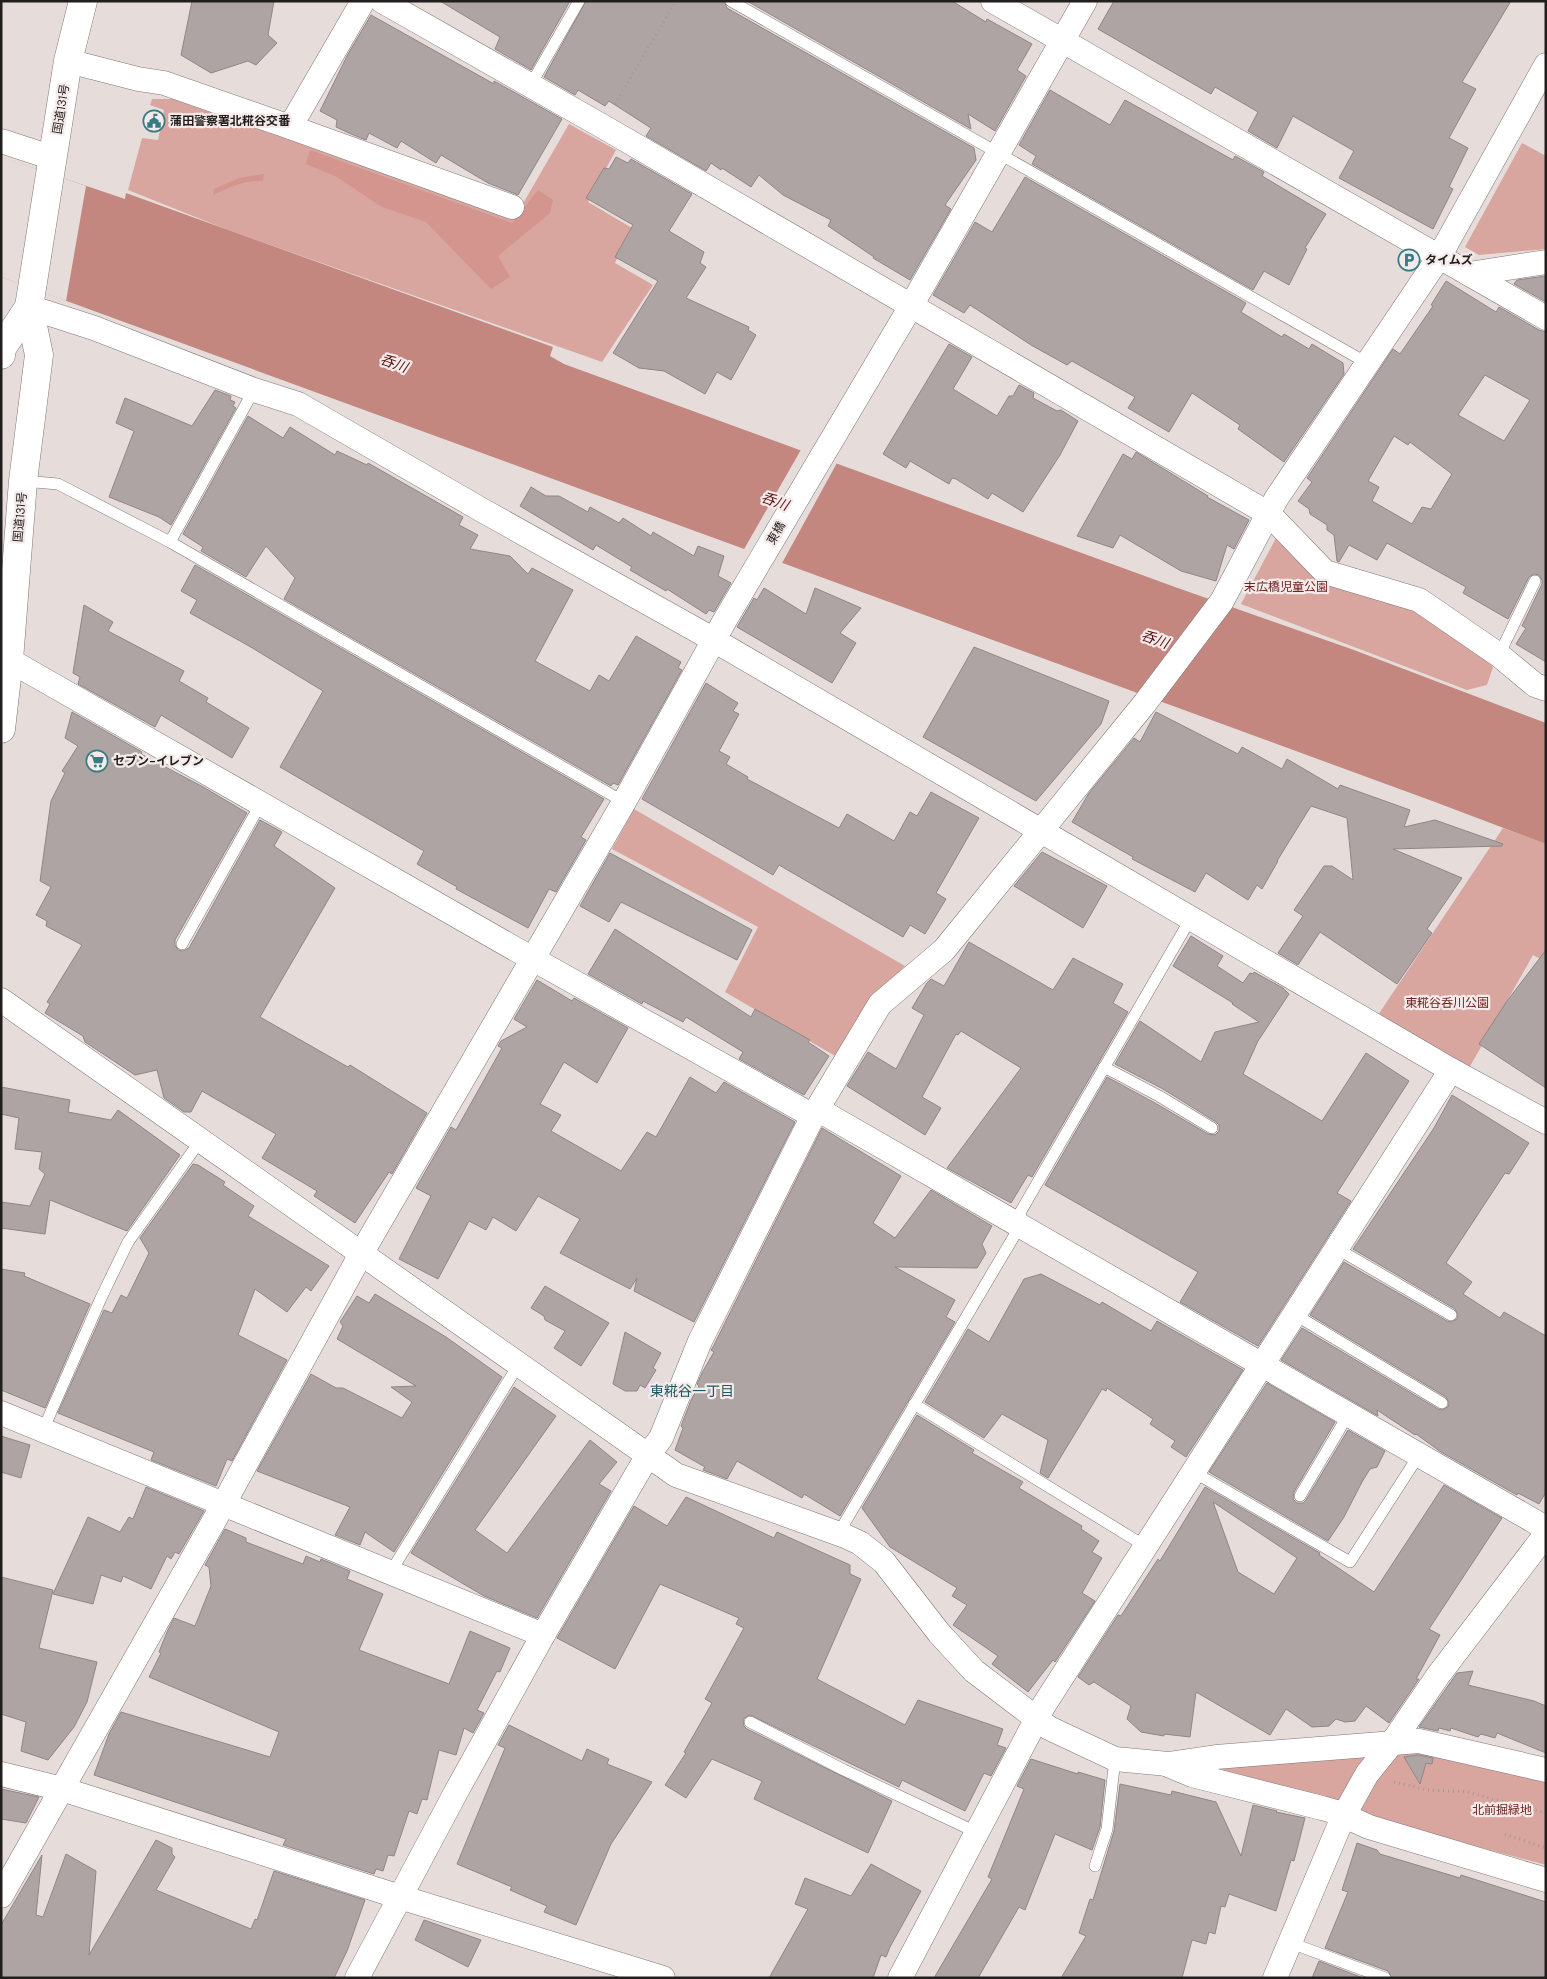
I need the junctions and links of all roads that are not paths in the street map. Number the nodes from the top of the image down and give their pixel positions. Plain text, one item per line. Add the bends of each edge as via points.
1 (83, 1) edge
2 (363, 1) edge
3 (382, 1) edge
4 (579, 1) edge
5 (731, 1) edge
6 (993, 1) edge
7 (1085, 1) edge
8 (1063, 41) junction
9 (68, 61) junction
10 (1546, 65) edge
11 (530, 86) junction
12 (290, 127) junction
13 (1, 141) edge
14 (999, 153) junction
15 (52, 166) junction
16 (512, 207) dead end
17 (1439, 257) junction
18 (1546, 262) edge
19 (1469, 274) junction
20 (30, 298) junction
21 (911, 306) junction
22 (1546, 318) edge
23 (1, 355) edge
24 (1367, 363) junction
25 (254, 390) junction
26 (24, 481) junction
27 (1269, 514) junction
28 (170, 542) junction
29 (1535, 581) dead end
30 (714, 642) junction
31 (1499, 655) junction
32 (10, 660) junction
33 (1546, 689) edge
34 (1, 729) edge
35 (624, 802) junction
36 (261, 803) junction
37 (1042, 831) junction
38 (1191, 918) junction
39 (182, 944) dead end
40 (533, 959) junction
41 (1, 1000) edge
42 (1104, 1066) junction
43 (1451, 1070) junction
44 (815, 1113) junction
45 (1546, 1122) edge
46 (1212, 1128) dead end
47 (200, 1141) junction
48 (1020, 1226) junction
49 (1336, 1248) junction
50 (361, 1254) junction
51 (1294, 1314) junction
52 (1451, 1316) dead end
53 (519, 1364) junction
54 (1261, 1364) junction
55 (1442, 1403) dead end
56 (914, 1404) junction
57 (1, 1413) edge
58 (1348, 1415) junction
59 (43, 1430) junction
60 (648, 1455) junction
61 (1419, 1455) junction
62 (1192, 1471) junction
63 (1300, 1496) dead end
64 (223, 1504) junction
65 (1546, 1528) edge
66 (838, 1534) junction
67 (1546, 1534) edge
68 (1145, 1546) junction
69 (390, 1573) junction
70 (543, 1635) junction
71 (1035, 1718) junction
72 (750, 1722) dead end
73 (1392, 1743) junction
74 (1115, 1758) junction
75 (1168, 1764) junction
76 (1546, 1770) edge
77 (1, 1774) edge
78 (62, 1790) junction
79 (1343, 1816) junction
80 (976, 1832) junction
81 (1095, 1866) dead end
82 (1546, 1880) edge
83 (1, 1896) edge
84 (400, 1898) junction
85 (1291, 1943) junction
86 (647, 1976) edge
87 (357, 1978) edge
88 (900, 1978) edge
89 (1276, 1978) edge
90 (1385, 1978) edge

1 - 9 highway, 国道131号
2 - 12 street
3 - 11 street
4 - 11 lane
5 - 14 lane
6 - 8 street
7 - 8 street, 東橋
8 - 14 street, 東橋
8 - 17 street
9 - 12 street via 164,83
9 - 15 highway, 国道131号
10 - 17 street
11 - 21 street
12 - 16 street
13 - 15 street
14 - 21 street, 東橋
14 - 24 lane
15 - 20 highway, 国道131号
17 - 19 street
17 - 24 street
18 - 19 street
19 - 22 street
20 - 23 highway, 国道131号
20 - 25 street via 94,328
20 - 26 highway, 国道131号 via 39,355
21 - 27 street
21 - 30 street, 東橋
24 - 27 street
25 - 28 lane
25 - 30 street via 298,404
26 - 28 lane via 58,484
26 - 32 highway, 国道131号
27 - 31 street via 1324,572 1419,600
27 - 37 street via 1222,601
28 - 35 lane
29 - 31 lane
30 - 35 street, 東橋
30 - 37 street
31 - 33 street via 1535,685
32 - 34 highway, 国道131号
32 - 36 street
35 - 40 street, 東橋
36 - 39 lane
36 - 40 street
37 - 38 street
37 - 44 street via 944,950 880,1004
38 - 42 lane
38 - 43 street
40 - 44 street
40 - 50 street, 東橋
41 - 47 street
42 - 46 lane
42 - 48 lane via 1021,1211
43 - 45 street
43 - 49 street
44 - 48 street
44 - 60 street via 700,1341 662,1438
47 - 50 street
47 - 59 lane via 128,1242
48 - 54 street
48 - 56 lane
49 - 51 street
49 - 52 lane
50 - 53 street
50 - 64 street, 東橋
51 - 54 street
51 - 55 lane
53 - 60 street
53 - 69 lane
54 - 58 street
54 - 62 street
56 - 66 lane
56 - 68 lane
57 - 59 street
58 - 61 street
58 - 63 lane
59 - 64 street
60 - 66 street via 676,1475
60 - 70 street
61 - 62 lane via 1350,1562
61 - 65 street
62 - 68 street
64 - 69 street
64 - 78 street, 東橋
66 - 71 street via 860,1543 884,1562 939,1633 974,1671
67 - 73 street via 1437,1677
68 - 71 street
69 - 70 street
70 - 84 street
71 - 74 street via 1049,1728
71 - 80 street
72 - 80 lane
73 - 75 street
73 - 76 street via 1419,1741
73 - 79 street via 1367,1774
74 - 75 street
74 - 81 lane via 1107,1829
75 - 79 street via 1192,1775
77 - 78 street
78 - 83 street, 東橋
78 - 84 street
79 - 82 street via 1369,1828
79 - 85 street
80 - 88 street
84 - 86 street
84 - 87 street
85 - 89 street
85 - 90 lane

